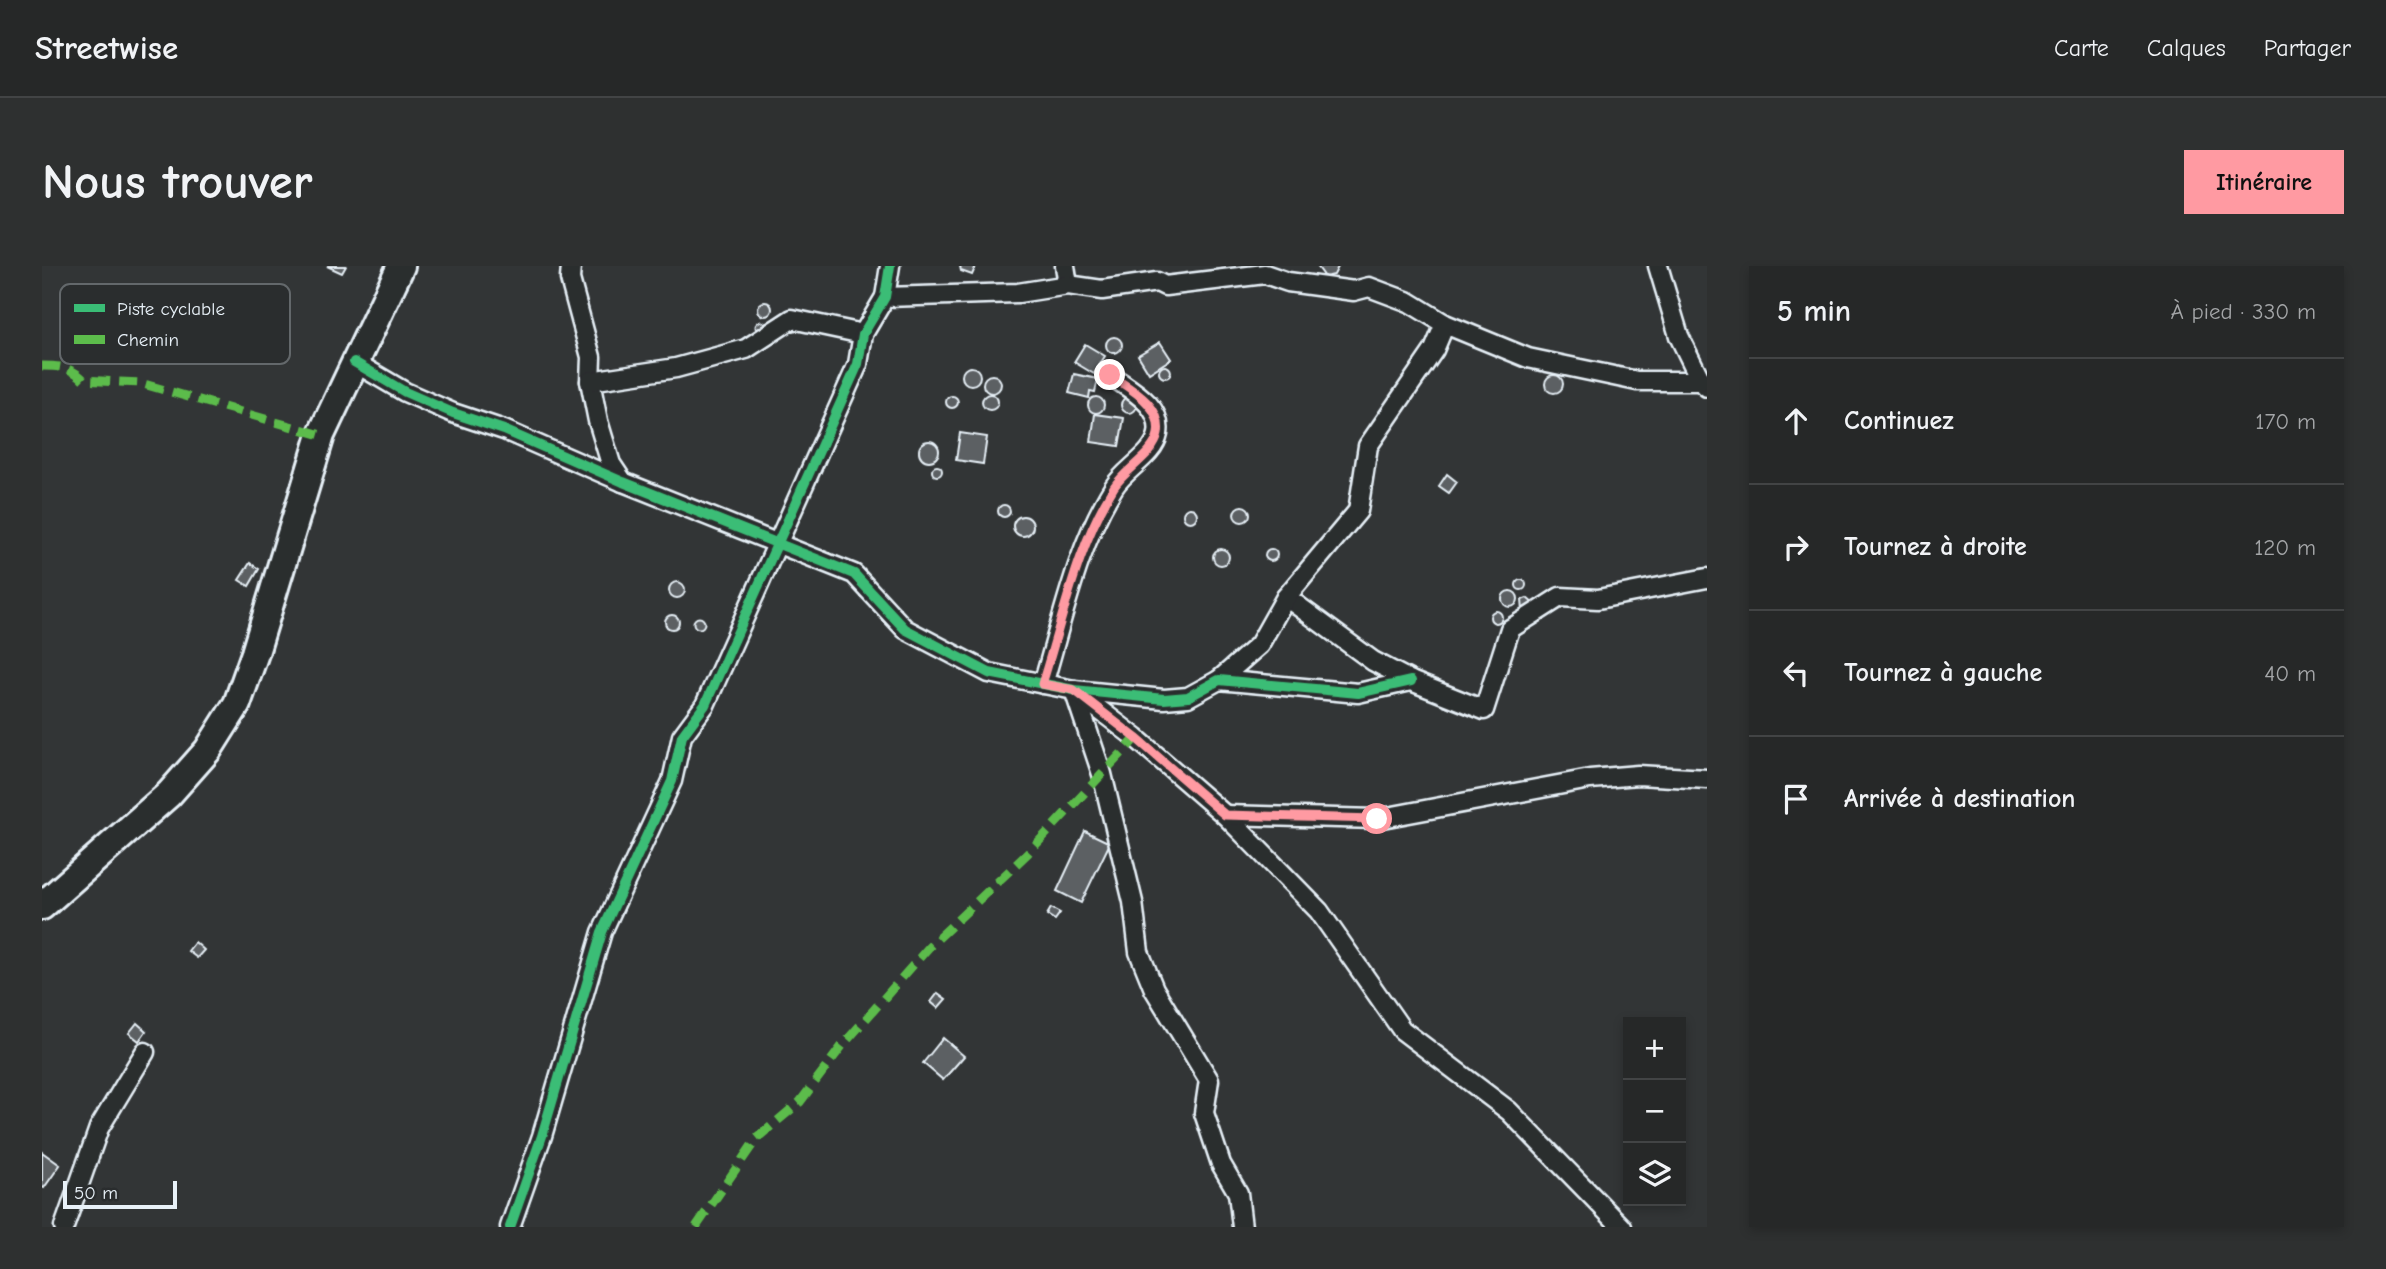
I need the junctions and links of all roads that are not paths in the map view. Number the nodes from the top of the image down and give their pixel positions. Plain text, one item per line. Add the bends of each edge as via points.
1 (401, 266) edge
2 (570, 266) edge
3 (890, 266) edge
4 (1065, 266) edge
5 (1658, 266) edge
6 (1068, 285) junction
7 (886, 297) junction
8 (1445, 324) junction
9 (863, 334) junction
10 (354, 362) junction
11 (1110, 375) dead end
12 (590, 381) junction
13 (1704, 384) edge
14 (623, 482) junction
15 (779, 543) junction
16 (1707, 578) edge
17 (1286, 597) junction
18 (1219, 680) junction
19 (1411, 681) junction
20 (1042, 684) junction
21 (1074, 690) junction
22 (1707, 779) edge
23 (1225, 815) junction
24 (42, 906) edge
25 (145, 1052) dead end
26 (64, 1227) edge
27 (510, 1227) edge
28 (1242, 1227) edge
29 (1622, 1227) edge

1 - 10 main road
2 - 12 street via 591,357
3 - 7 street
4 - 6 street
5 - 13 street via 1679,336
6 - 7 street via 1018,293
6 - 8 street via 1102,290 1265,274 1288,282 1354,291 1369,287 1409,302
7 - 9 street
8 - 13 street via 1528,358 1637,381
8 - 17 street via 1434,350 1368,446 1358,511
9 - 12 street via 792,320 746,349 676,368
9 - 15 street via 858,364
10 - 14 street via 405,392
10 - 24 main road via 321,435 237,704 208,750 169,794
11 - 20 street via 1148,403 1157,416 1158,436 1099,510
12 - 14 street via 611,464
14 - 15 street
15 - 20 street via 853,575 905,629 989,673
15 - 27 street via 705,705 682,736 672,781 602,932
16 - 19 street via 1598,600 1560,597 1510,629 1484,710
17 - 18 street via 1259,645
17 - 19 street via 1373,661
18 - 19 street via 1358,692
18 - 21 street via 1188,697 1164,699
20 - 21 street
21 - 23 street
21 - 28 street via 1102,775 1133,902 1139,952 1154,989 1209,1080 1204,1113 1221,1164 1238,1193
22 - 23 street via 1638,775 1590,779 1377,819
23 - 29 street via 1319,911 1402,1030 1509,1111
25 - 26 street via 99,1128

